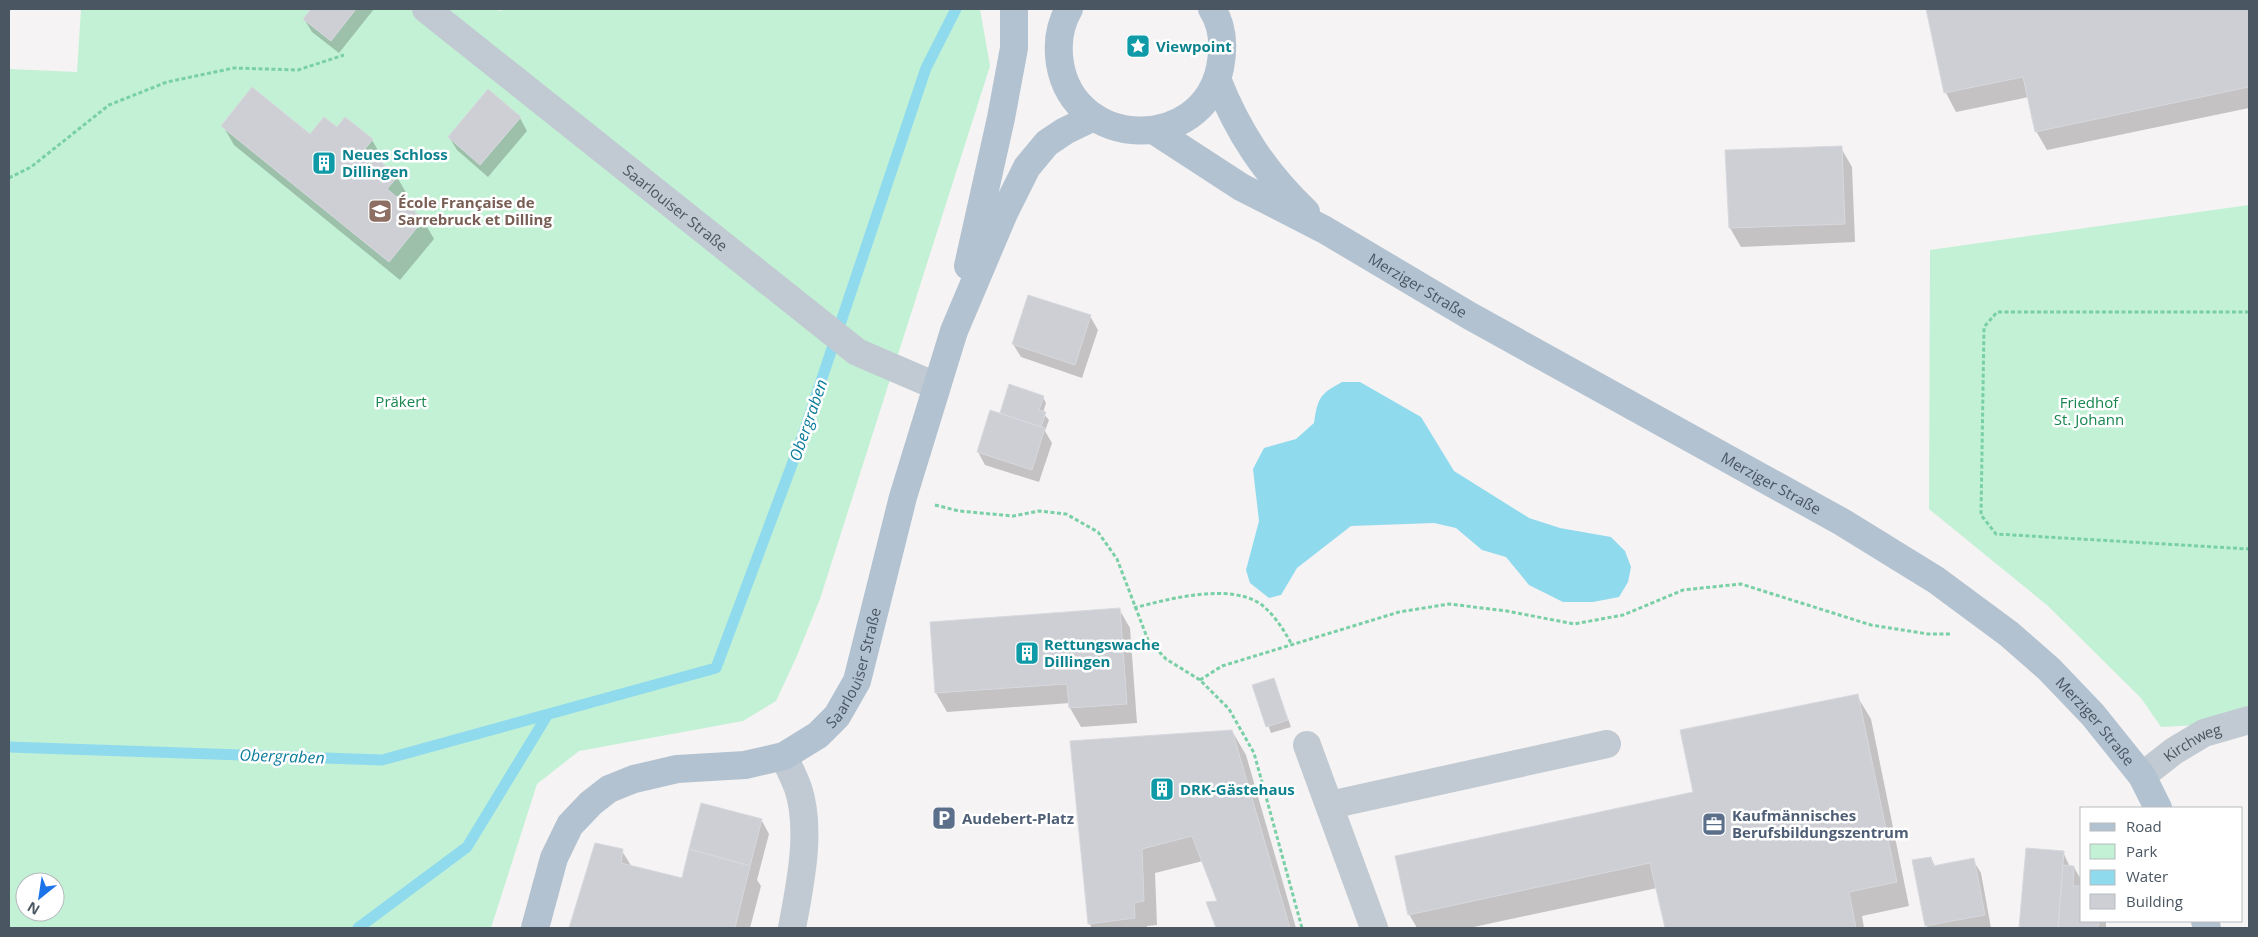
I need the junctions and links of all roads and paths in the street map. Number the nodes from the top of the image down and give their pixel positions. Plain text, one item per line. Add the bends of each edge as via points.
1 (426, 9) edge
2 (1014, 9) edge
3 (1064, 12) edge
4 (1220, 15) edge
5 (344, 55) dead end
6 (1217, 80) junction
7 (1068, 88) junction
8 (1094, 117) junction
9 (1155, 131) junction
10 (1047, 143) junction
11 (9, 178) edge
12 (1325, 230) junction
13 (2249, 312) edge
14 (954, 331) junction
15 (936, 386) junction
16 (903, 497) junction
17 (2249, 549) edge
18 (1134, 608) junction
19 (1955, 634) dead end
20 (1292, 645) junction
21 (1200, 680) junction
22 (2249, 720) edge
23 (1607, 744) dead end
24 (1308, 745) dead end
25 (784, 756) junction
26 (2142, 776) junction
27 (1330, 805) junction
28 (2158, 807) edge
29 (535, 928) edge
30 (792, 928) edge
31 (1302, 928) edge
32 (1374, 928) edge

1 - 15 street, Saarlouiser Straße via 856,352
2 - 14 main road, Saarlouiser Straße via 1014,48 1002,118
3 - 7 main road via 1057,48 1062,77
4 - 6 main road via 1223,54
5 - 11 path via 298,70 234,68 167,82 109,105 31,167
6 - 9 main road via 1203,104 1181,121
6 - 12 main road, Merziger Straße via 1254,154 1289,196
7 - 8 main road via 1078,103
7 - 10 main road, Saarlouiser Straße
8 - 9 main road via 1113,127 1134,132
8 - 10 main road, Saarlouiser Straße
9 - 12 main road, Merziger Straße via 1241,187
10 - 14 main road, Saarlouiser Straße via 1027,167 1004,213
12 - 26 main road, Merziger Straße via 1470,316 1842,522 1936,580 2009,634 2049,669
13 - 17 path via 1997,312 1984,326 1981,516 1996,534
14 - 15 main road, Saarlouiser Straße
15 - 16 main road, Saarlouiser Straße
16 - 18 path via 959,512 1013,516 1039,511 1066,514 1098,532 1118,558
16 - 25 main road, Saarlouiser Straße via 857,681 837,716 818,735
18 - 20 path via 1175,597 1234,594 1260,604 1279,622
18 - 21 path via 1148,640 1166,659
19 - 20 path via 1928,634 1871,625 1741,584 1683,590 1623,615 1574,624 1449,604 1399,612
20 - 21 path via 1222,666
21 - 31 path via 1229,709 1254,753
22 - 26 street, Kirchweg via 2204,733
23 - 27 street
24 - 27 street
25 - 29 main road, Saarlouiser Straße via 745,765 677,769 608,790 570,825 554,858
25 - 30 street via 798,788 803,817 802,874
26 - 28 main road, Merziger Straße
27 - 32 street

